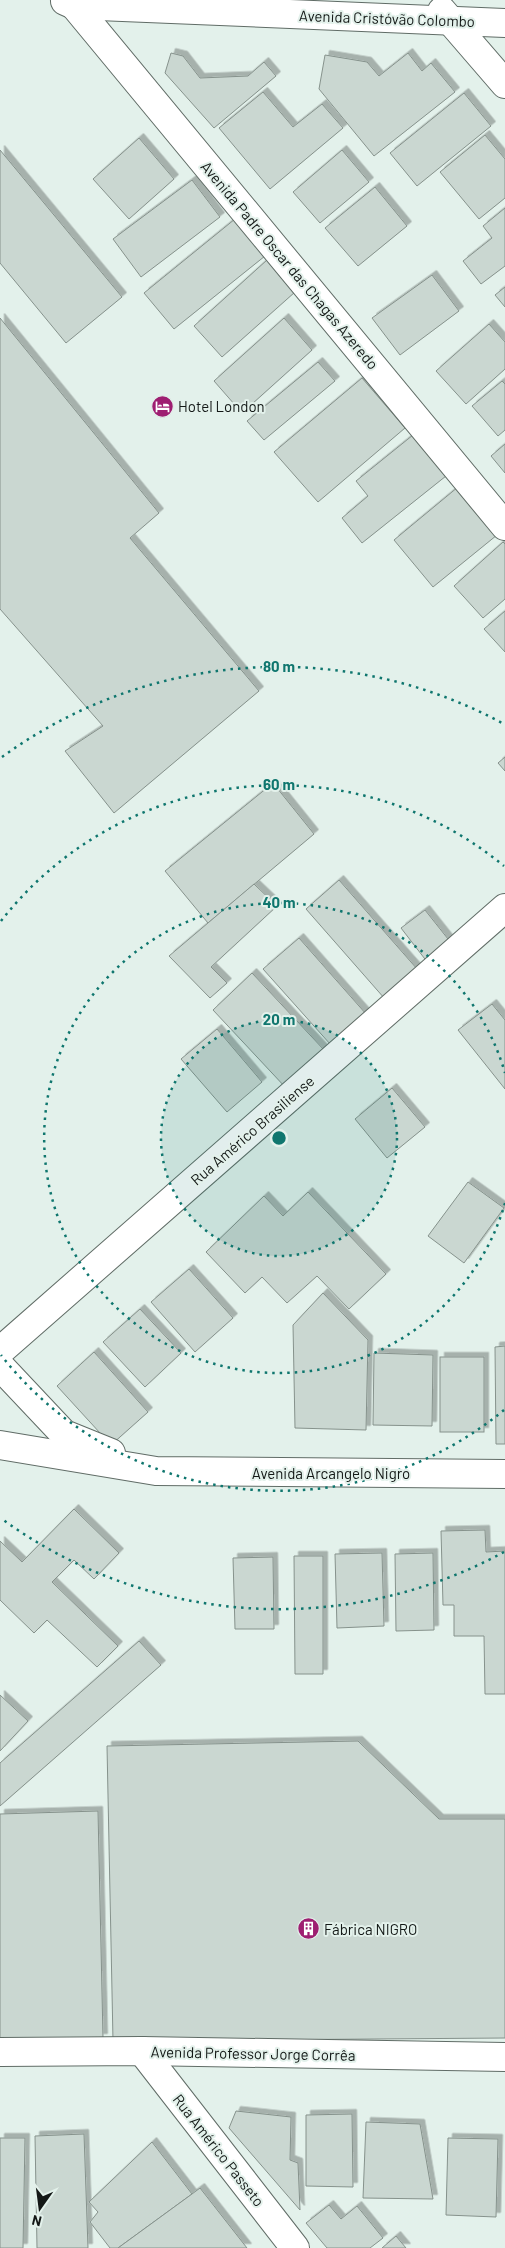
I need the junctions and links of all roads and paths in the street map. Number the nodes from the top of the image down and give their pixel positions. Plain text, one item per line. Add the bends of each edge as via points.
1 (68, 2) edge
2 (441, 10) edge
3 (505, 23) edge
4 (505, 84) edge
5 (505, 526) edge
6 (505, 908) edge
7 (0, 1351) edge
8 (0, 1366) edge
9 (0, 1446) edge
10 (156, 1472) junction
11 (505, 1474) edge
12 (142, 2051) junction
13 (0, 2052) edge
14 (505, 2057) edge
15 (295, 2248) edge

1 - 2 street, Avenida Cristóvão Colombo
1 - 5 street, Avenida Padre Oscar das Chagas Azeredo
2 - 3 street, Avenida Cristóvão Colombo
2 - 4 street
6 - 7 street, Rua Américo Brasiliense
8 - 10 street, Avenida Arcangelo Nigro via 64,1434
9 - 10 street, Avenida Arcangelo Nigro
10 - 11 street, Avenida Arcangelo Nigro
12 - 13 street, Avenida Professor Jorge Corrêa
12 - 14 street, Avenida Professor Jorge Corrêa
12 - 15 street, Rua Américo Passeto

